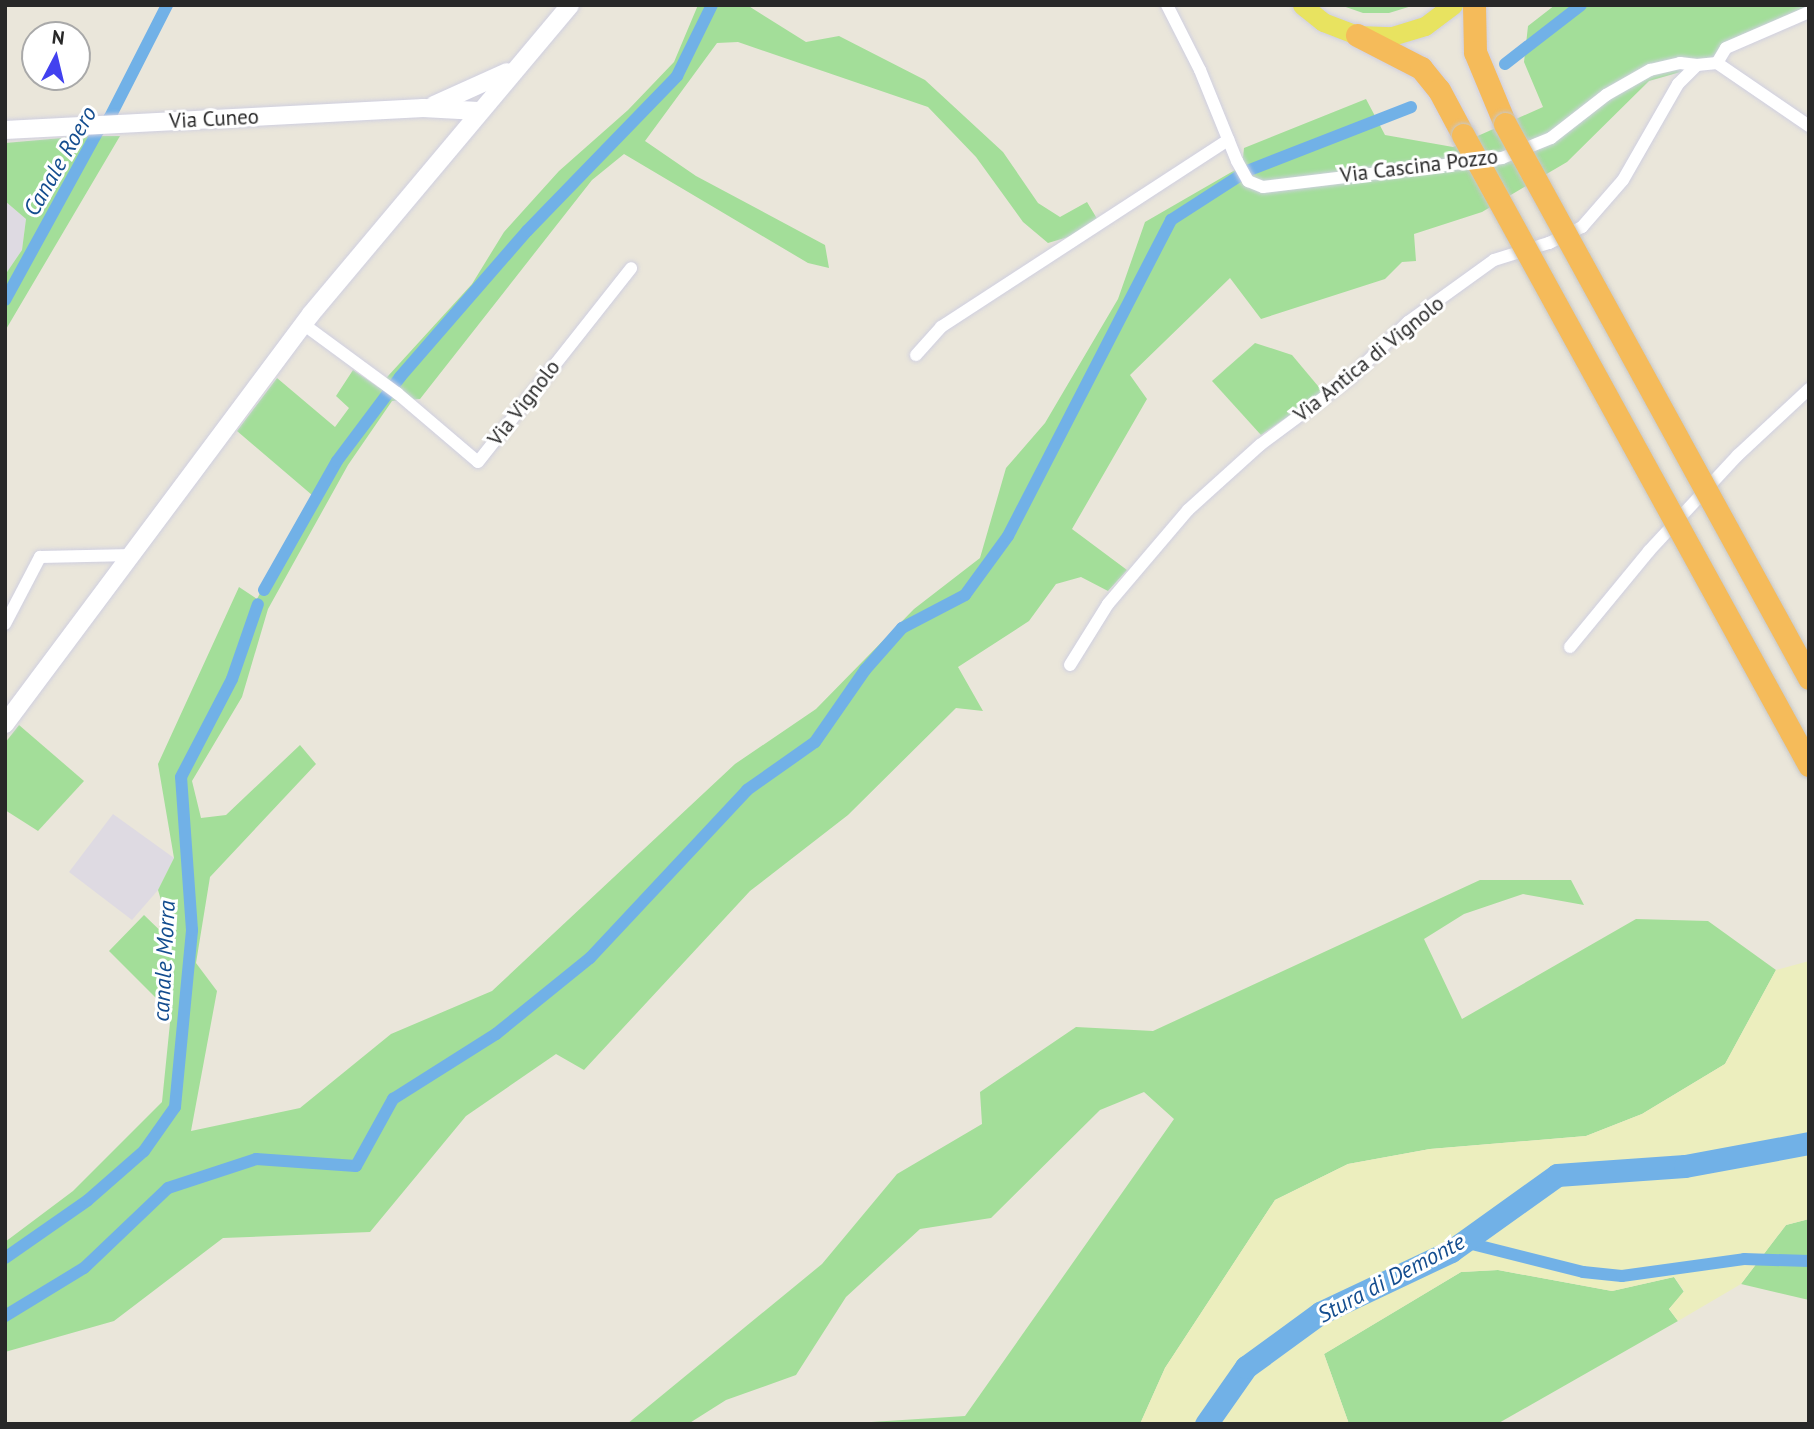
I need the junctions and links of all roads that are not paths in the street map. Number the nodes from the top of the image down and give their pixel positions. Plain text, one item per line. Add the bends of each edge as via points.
1 (570, 5) edge
2 (1167, 5) edge
3 (1303, 5) edge
4 (1453, 5) edge
5 (1474, 5) edge
6 (1809, 12) edge
7 (1357, 35) junction
8 (1717, 63) junction
9 (1697, 65) junction
10 (517, 67) junction
11 (458, 96) junction
12 (423, 108) junction
13 (441, 109) junction
14 (478, 111) junction
15 (1809, 126) edge
16 (5, 130) edge
17 (456, 136) junction
18 (1228, 140) junction
19 (631, 268) dead end
20 (303, 324) junction
21 (916, 355) dead end
22 (1809, 388) edge
23 (133, 555) junction
24 (5, 624) edge
25 (1570, 647) dead end
26 (1070, 665) dead end
27 (1809, 678) edge
28 (5, 724) edge
29 (1809, 765) edge

1 - 10 main road
2 - 18 street, Via Cascina Pozzo
3 - 7 main road via 1323,22
4 - 7 main road via 1425,26 1392,36
5 - 27 highway, bridge via 1475,52 1505,124
6 - 8 street via 1726,48
7 - 29 highway, bridge via 1421,68 1439,90
8 - 9 street
8 - 15 street
9 - 18 street, Via Cascina Pozzo via 1679,63 1650,70 1606,95 1551,138 1502,158 1342,174 1287,185 1251,184
9 - 26 street, Via Antica di Vignolo via 1678,84 1623,180 1582,227 1494,260 1408,322 1350,378 1260,445 1188,510 1108,604
10 - 11 main road, Via Cuneo
10 - 14 main road
11 - 12 main road, Via Cuneo
11 - 14 main road
12 - 13 main road, Via Cuneo
12 - 16 main road, Via Cuneo
13 - 14 main road, Via Cuneo
13 - 17 main road
14 - 17 main road
17 - 20 main road
18 - 21 street via 941,327
19 - 20 street, Via Vignolo via 478,462 397,393
20 - 23 main road
22 - 25 street via 1738,455 1649,551
23 - 24 street via 40,557
23 - 28 main road

